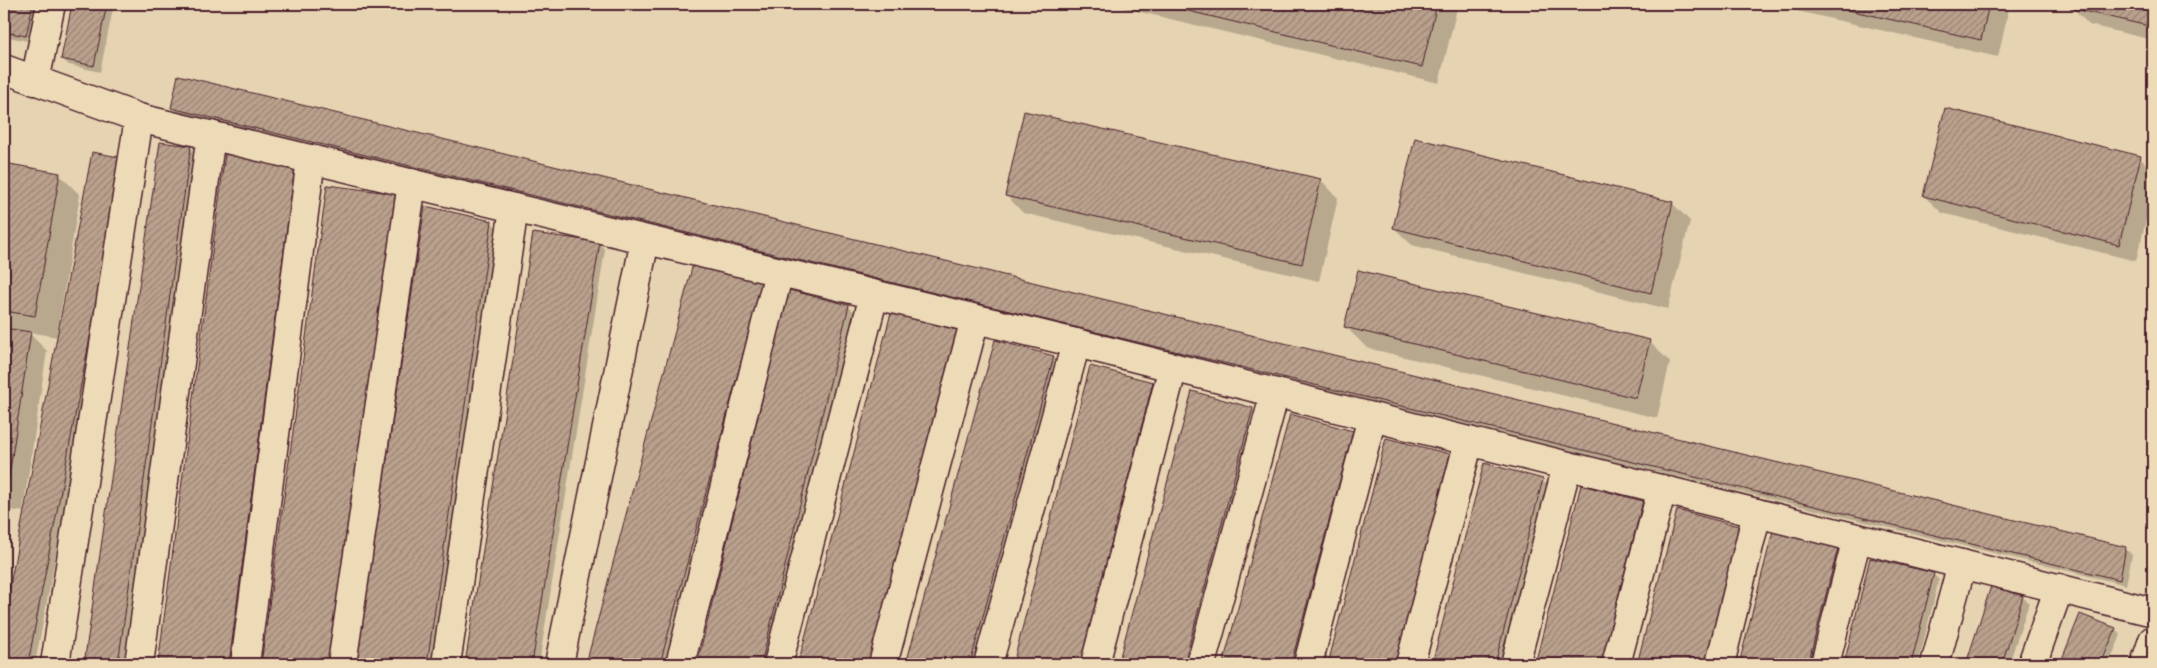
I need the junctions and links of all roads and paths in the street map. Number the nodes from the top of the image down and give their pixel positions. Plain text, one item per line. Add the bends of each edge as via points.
1 (51, 4) edge
2 (4, 69) edge
3 (35, 81) junction
4 (140, 118) junction
5 (211, 135) junction
6 (310, 159) junction
7 (412, 183) junction
8 (514, 208) junction
9 (645, 240) junction
10 (779, 272) junction
11 (874, 295) junction
12 (975, 319) junction
13 (1076, 343) junction
14 (1173, 367) junction
15 (1275, 393) junction
16 (1372, 417) junction
17 (1469, 441) junction
18 (1567, 466) junction
19 (1662, 489) junction
20 (1758, 513) junction
21 (1857, 538) junction
22 (1962, 564) junction
23 (2060, 588) junction
24 (2153, 612) edge
25 (2153, 640) edge
26 (55, 664) edge
27 (139, 664) edge
28 (245, 664) edge
29 (342, 664) edge
30 (446, 664) edge
31 (559, 664) edge
32 (680, 664) edge
33 (778, 664) edge
34 (883, 664) edge
35 (988, 664) edge
36 (1095, 664) edge
37 (1201, 664) edge
38 (1308, 664) edge
39 (1410, 664) edge
40 (1515, 664) edge
41 (1616, 664) edge
42 (1720, 664) edge
43 (1825, 664) edge
44 (1935, 664) edge
45 (2032, 664) edge
46 (2146, 664) edge

1 - 3 lane
2 - 3 lane
3 - 4 lane
4 - 5 lane
4 - 26 lane
5 - 6 lane
5 - 27 lane
6 - 7 lane
6 - 28 lane
7 - 8 lane
7 - 29 lane
8 - 9 lane
8 - 30 lane
9 - 10 lane
9 - 31 lane
10 - 11 lane
10 - 32 lane
11 - 12 lane
11 - 33 lane
12 - 13 lane
12 - 34 lane
13 - 14 lane
13 - 35 lane
14 - 15 lane
14 - 36 lane
15 - 16 lane
15 - 37 lane
16 - 17 lane
16 - 38 lane
17 - 18 lane
17 - 39 lane
18 - 19 lane
18 - 40 lane
19 - 20 lane
19 - 41 lane
20 - 21 lane
20 - 42 lane
21 - 22 lane
21 - 43 lane
22 - 23 lane
22 - 44 lane
23 - 24 lane
23 - 45 lane
25 - 46 lane

